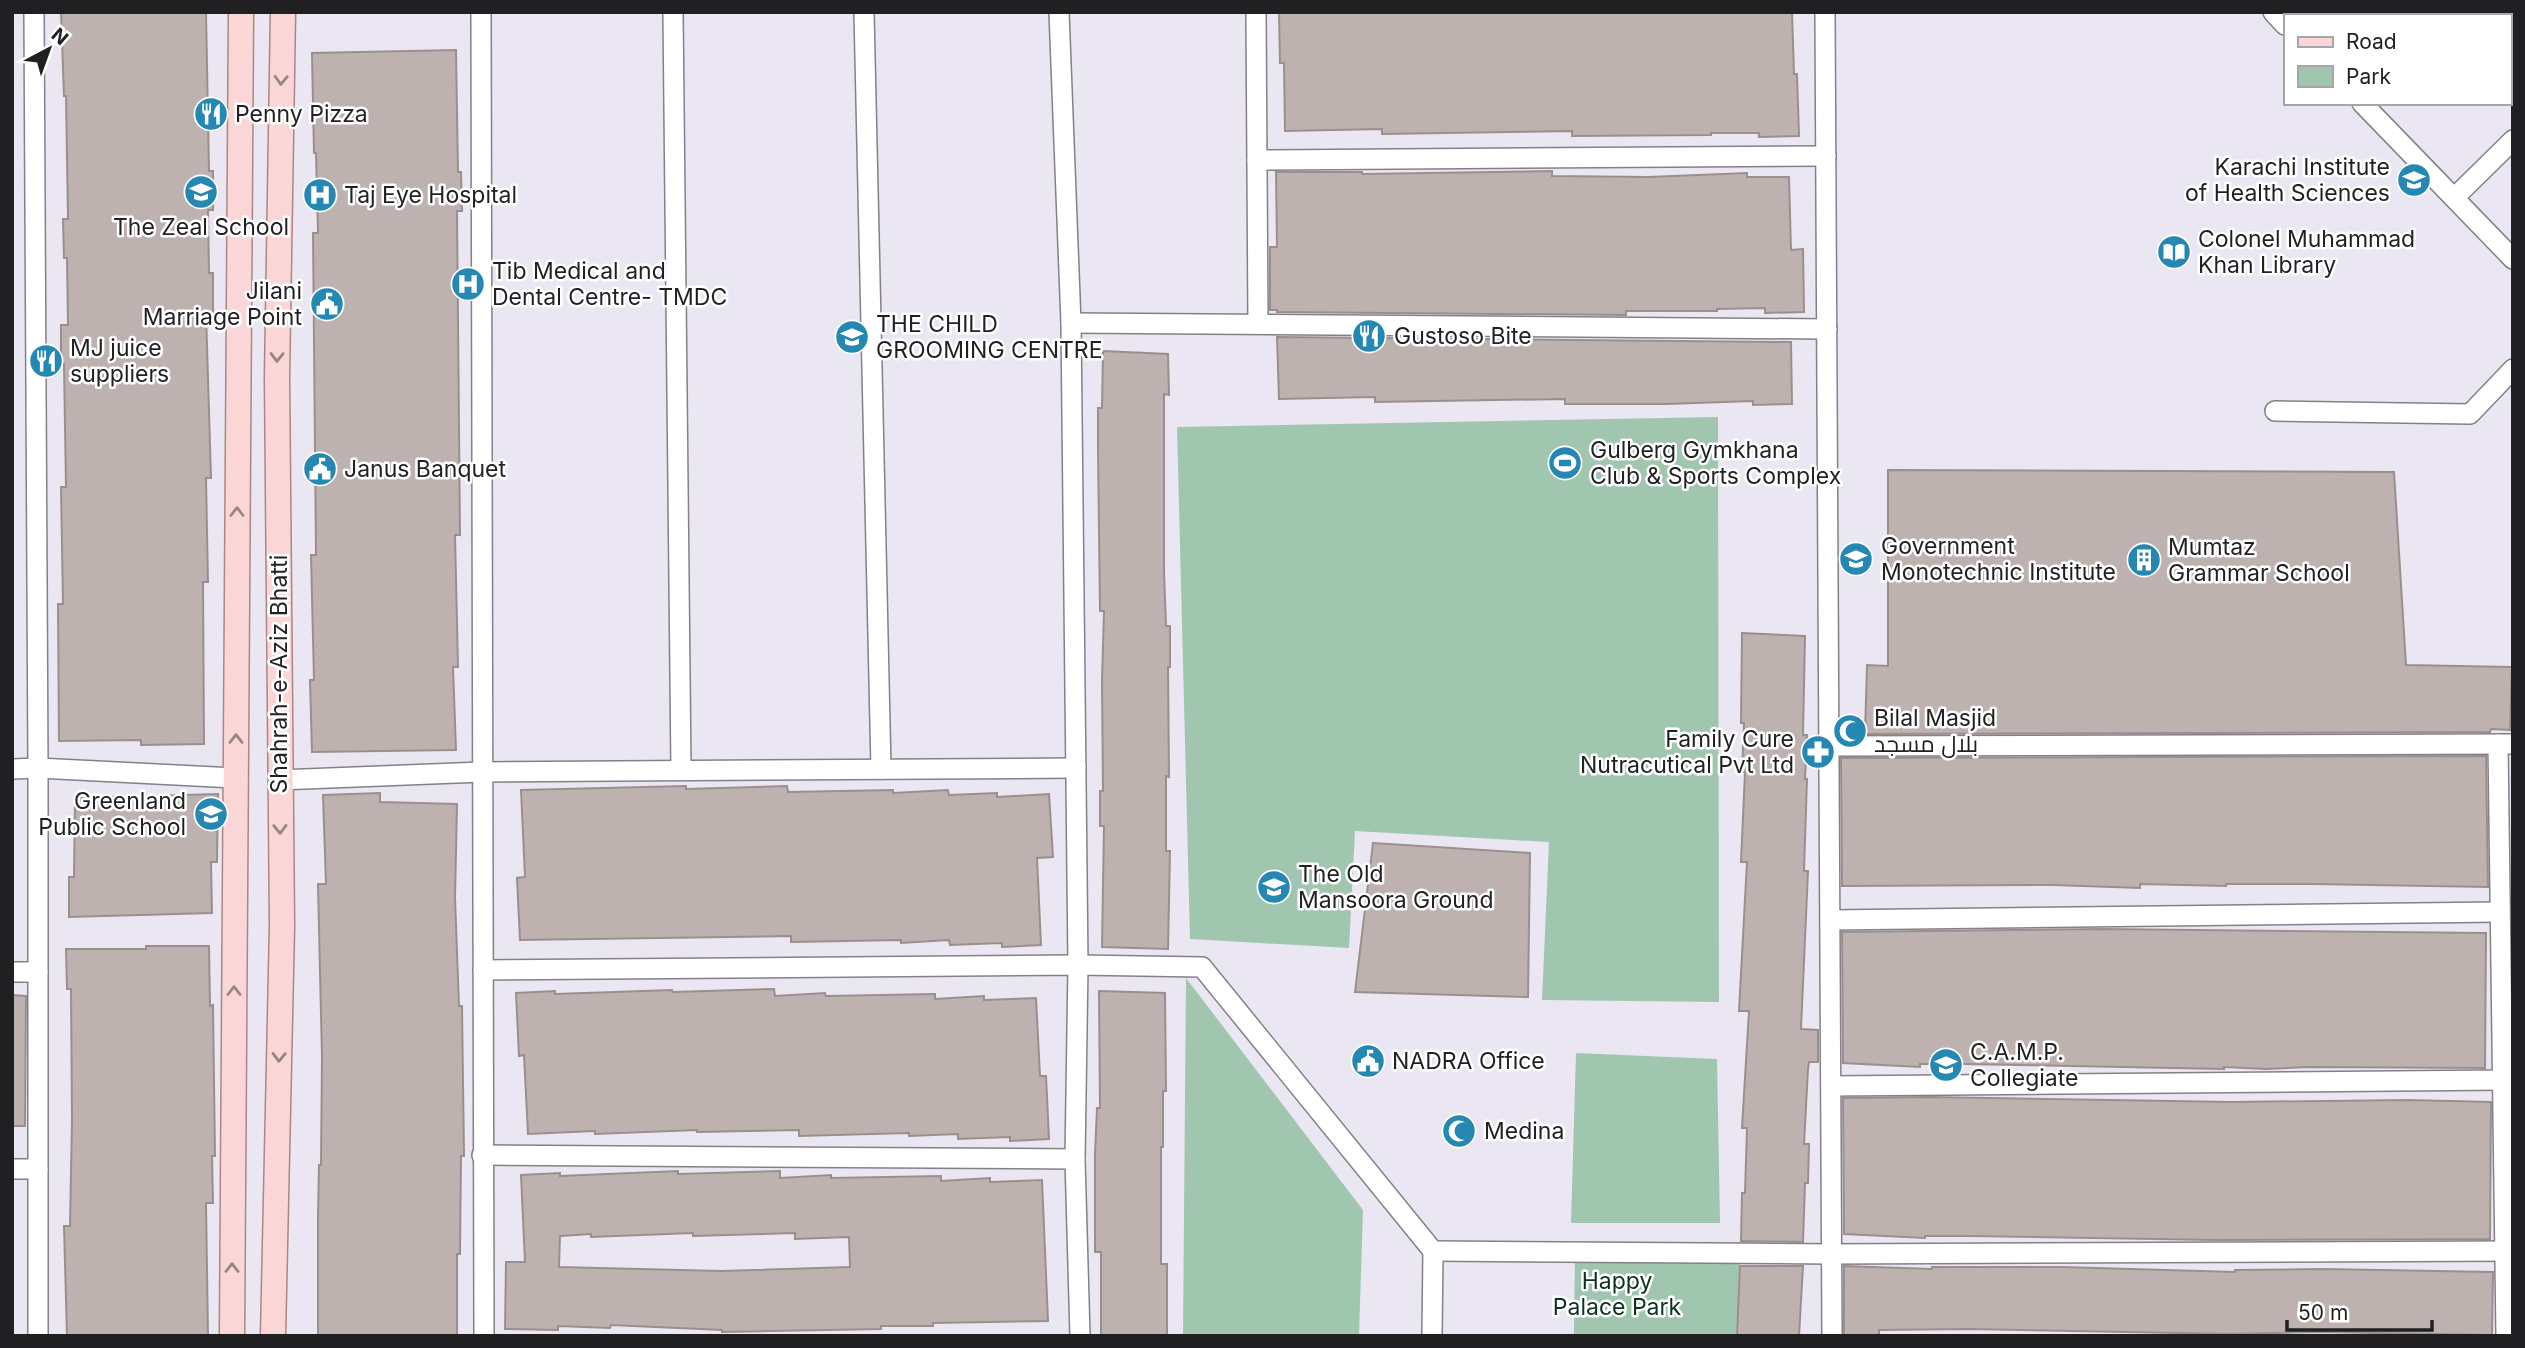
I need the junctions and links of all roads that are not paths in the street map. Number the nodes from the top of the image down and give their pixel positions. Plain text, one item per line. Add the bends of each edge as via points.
1 (34, 12) edge
2 (240, 12) edge
3 (283, 12) edge
4 (481, 12) edge
5 (673, 12) edge
6 (864, 12) edge
7 (1059, 12) edge
8 (1256, 12) edge
9 (1825, 12) edge
10 (2364, 105) edge
11 (2513, 141) edge
12 (1826, 156) junction
13 (1257, 160) junction
14 (2455, 197) junction
15 (2513, 259) edge
16 (1071, 323) junction
17 (1258, 324) junction
18 (1827, 329) junction
19 (2513, 369) edge
20 (2275, 411) dead end
21 (2506, 744) edge
22 (1829, 746) junction
23 (38, 768) junction
24 (1076, 768) junction
25 (12, 769) edge
26 (881, 769) junction
27 (681, 771) junction
28 (482, 772) junction
29 (235, 778) junction
30 (279, 780) junction
31 (2501, 912) junction
32 (1830, 920) junction
33 (1078, 965) junction
34 (483, 970) junction
35 (12, 972) edge
36 (38, 972) junction
37 (2503, 1080) junction
38 (1831, 1086) junction
39 (482, 1155) junction
40 (1075, 1159) junction
41 (12, 1169) edge
42 (38, 1169) junction
43 (1433, 1251) junction
44 (2509, 1251) edge
45 (1831, 1254) junction
46 (38, 1336) edge
47 (232, 1336) edge
48 (274, 1336) edge
49 (484, 1336) edge
50 (1080, 1336) edge
51 (1432, 1336) edge
52 (1832, 1336) edge
53 (2507, 1336) edge

1 - 23 street
29 -> 2 main road, Shahrah-e-Aziz Bhatti
3 -> 30 main road, Shahrah-e-Aziz Bhatti via 277,378
4 - 28 street
5 - 27 street
6 - 26 street
7 - 16 street
8 - 13 street
9 - 12 street
10 - 14 street
11 - 14 street
12 - 13 street
12 - 18 street
13 - 17 street
14 - 15 street
16 - 17 street
16 - 24 street
17 - 18 street
18 - 22 street
19 - 20 street via 2470,414
21 - 22 street
21 - 31 street
22 - 32 street
23 - 25 street
23 - 29 street
23 - 36 street
24 - 26 street
24 - 33 street
26 - 27 street
27 - 28 street
28 - 30 street
28 - 34 street
47 -> 29 main road, Shahrah-e-Aziz Bhatti
30 -> 48 main road, Shahrah-e-Aziz Bhatti via 282,926
31 - 32 street
31 - 37 street
32 - 38 street
33 - 34 street
33 - 40 street
33 - 43 street via 1202,967
34 - 39 street
35 - 36 street
36 - 42 street
37 - 38 street
37 - 44 street
38 - 45 street
39 - 40 street
39 - 49 street
40 - 50 street
41 - 42 street
42 - 46 street
43 - 45 street
43 - 51 street
44 - 45 street
44 - 53 street
45 - 52 street

